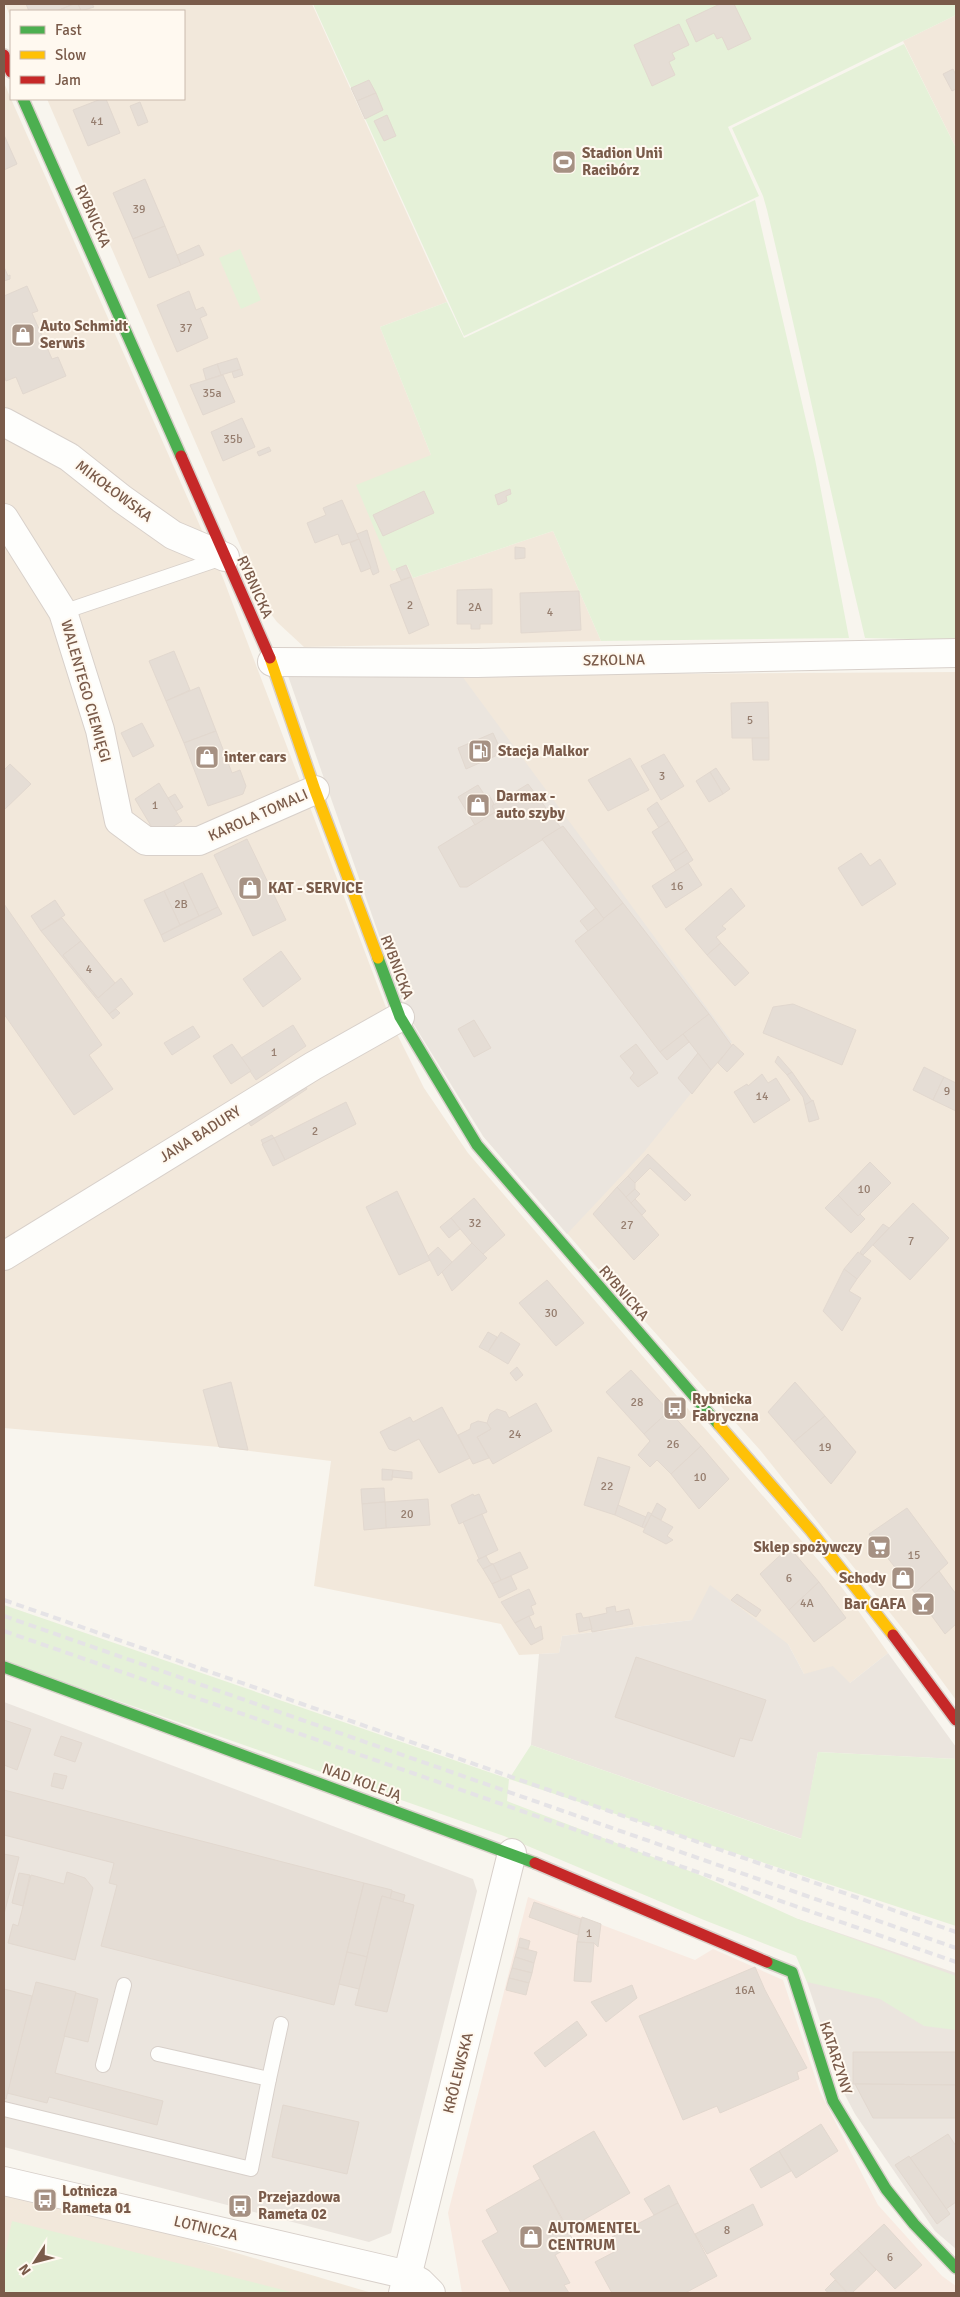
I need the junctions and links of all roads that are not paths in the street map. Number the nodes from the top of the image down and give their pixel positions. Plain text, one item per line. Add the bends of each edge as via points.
1 (4, 55) edge
2 (10, 70) edge
3 (23, 100) edge
4 (4, 422) edge
5 (4, 518) edge
6 (225, 557) junction
7 (64, 612) junction
8 (956, 653) edge
9 (272, 662) junction
10 (315, 790) junction
11 (119, 821) joint
12 (400, 1016) junction
13 (4, 1256) edge
14 (4, 1667) edge
15 (956, 1720) edge
16 (512, 1853) junction
17 (706, 1938) joint
18 (124, 1985) dead end
19 (281, 2024) dead end
20 (158, 2054) dead end
21 (103, 2065) dead end
22 (269, 2080) junction
23 (4, 2110) edge
24 (4, 2181) edge
25 (956, 2268) edge
26 (406, 2284) edge
27 (431, 2293) edge

1 - 2 street
3 - 6 street, RYBNICKA
4 - 6 street, MIKOŁOWSKA via 69,457 173,535
5 - 7 street, WALENTEGO CIEMIĘGI
6 - 7 lane
6 - 9 street, RYBNICKA
7 - 11 street, WALENTEGO CIEMIĘGI via 100,730
8 - 9 street, SZKOLNA via 477,663
9 - 10 street, RYBNICKA
10 - 11 street, KAROLA TOMALI via 199,841 146,841
10 - 12 street, RYBNICKA
12 - 13 street, JANA BADURY
12 - 15 street, RYBNICKA via 477,1145 811,1531
14 - 16 street, NAD KOLEJĄ
16 - 17 street, NAD KOLEJĄ
16 - 26 street, KRÓLEWSKA
17 - 25 street, KATARZYNY via 792,1972 833,2101 886,2189
18 - 21 lane
19 - 22 lane
20 - 22 lane
22 - 23 lane via 250,2169
24 - 26 street, LOTNICZA
26 - 27 street via 420,2282

